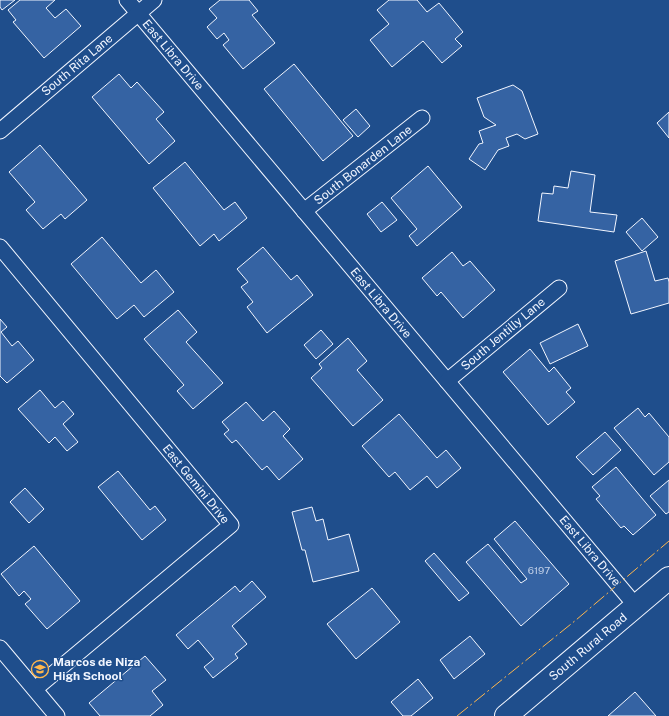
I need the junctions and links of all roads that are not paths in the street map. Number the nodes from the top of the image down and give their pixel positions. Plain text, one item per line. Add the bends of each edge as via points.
1 (127, 0) edge
2 (154, 0) edge
3 (138, 13) junction
4 (422, 118) dead end
5 (0, 131) edge
6 (304, 211) junction
7 (0, 247) edge
8 (559, 288) dead end
9 (447, 381) junction
10 (669, 578) edge
11 (636, 606) junction
12 (0, 648) edge
13 (35, 689) junction
14 (57, 716) edge
15 (506, 716) edge

1 - 3 street, East Libra Drive
2 - 3 street, South Rita Lane
3 - 5 street, South Rita Lane
3 - 6 street, East Libra Drive
4 - 6 street, South Bonarden Lane
6 - 9 street, East Libra Drive
7 - 13 street, East Gemini Drive via 231,525
8 - 9 street, South Jentilly Lane
9 - 11 street, East Libra Drive
10 - 11 main road, South Rural Road
11 - 15 main road, South Rural Road
12 - 13 street
13 - 14 street

